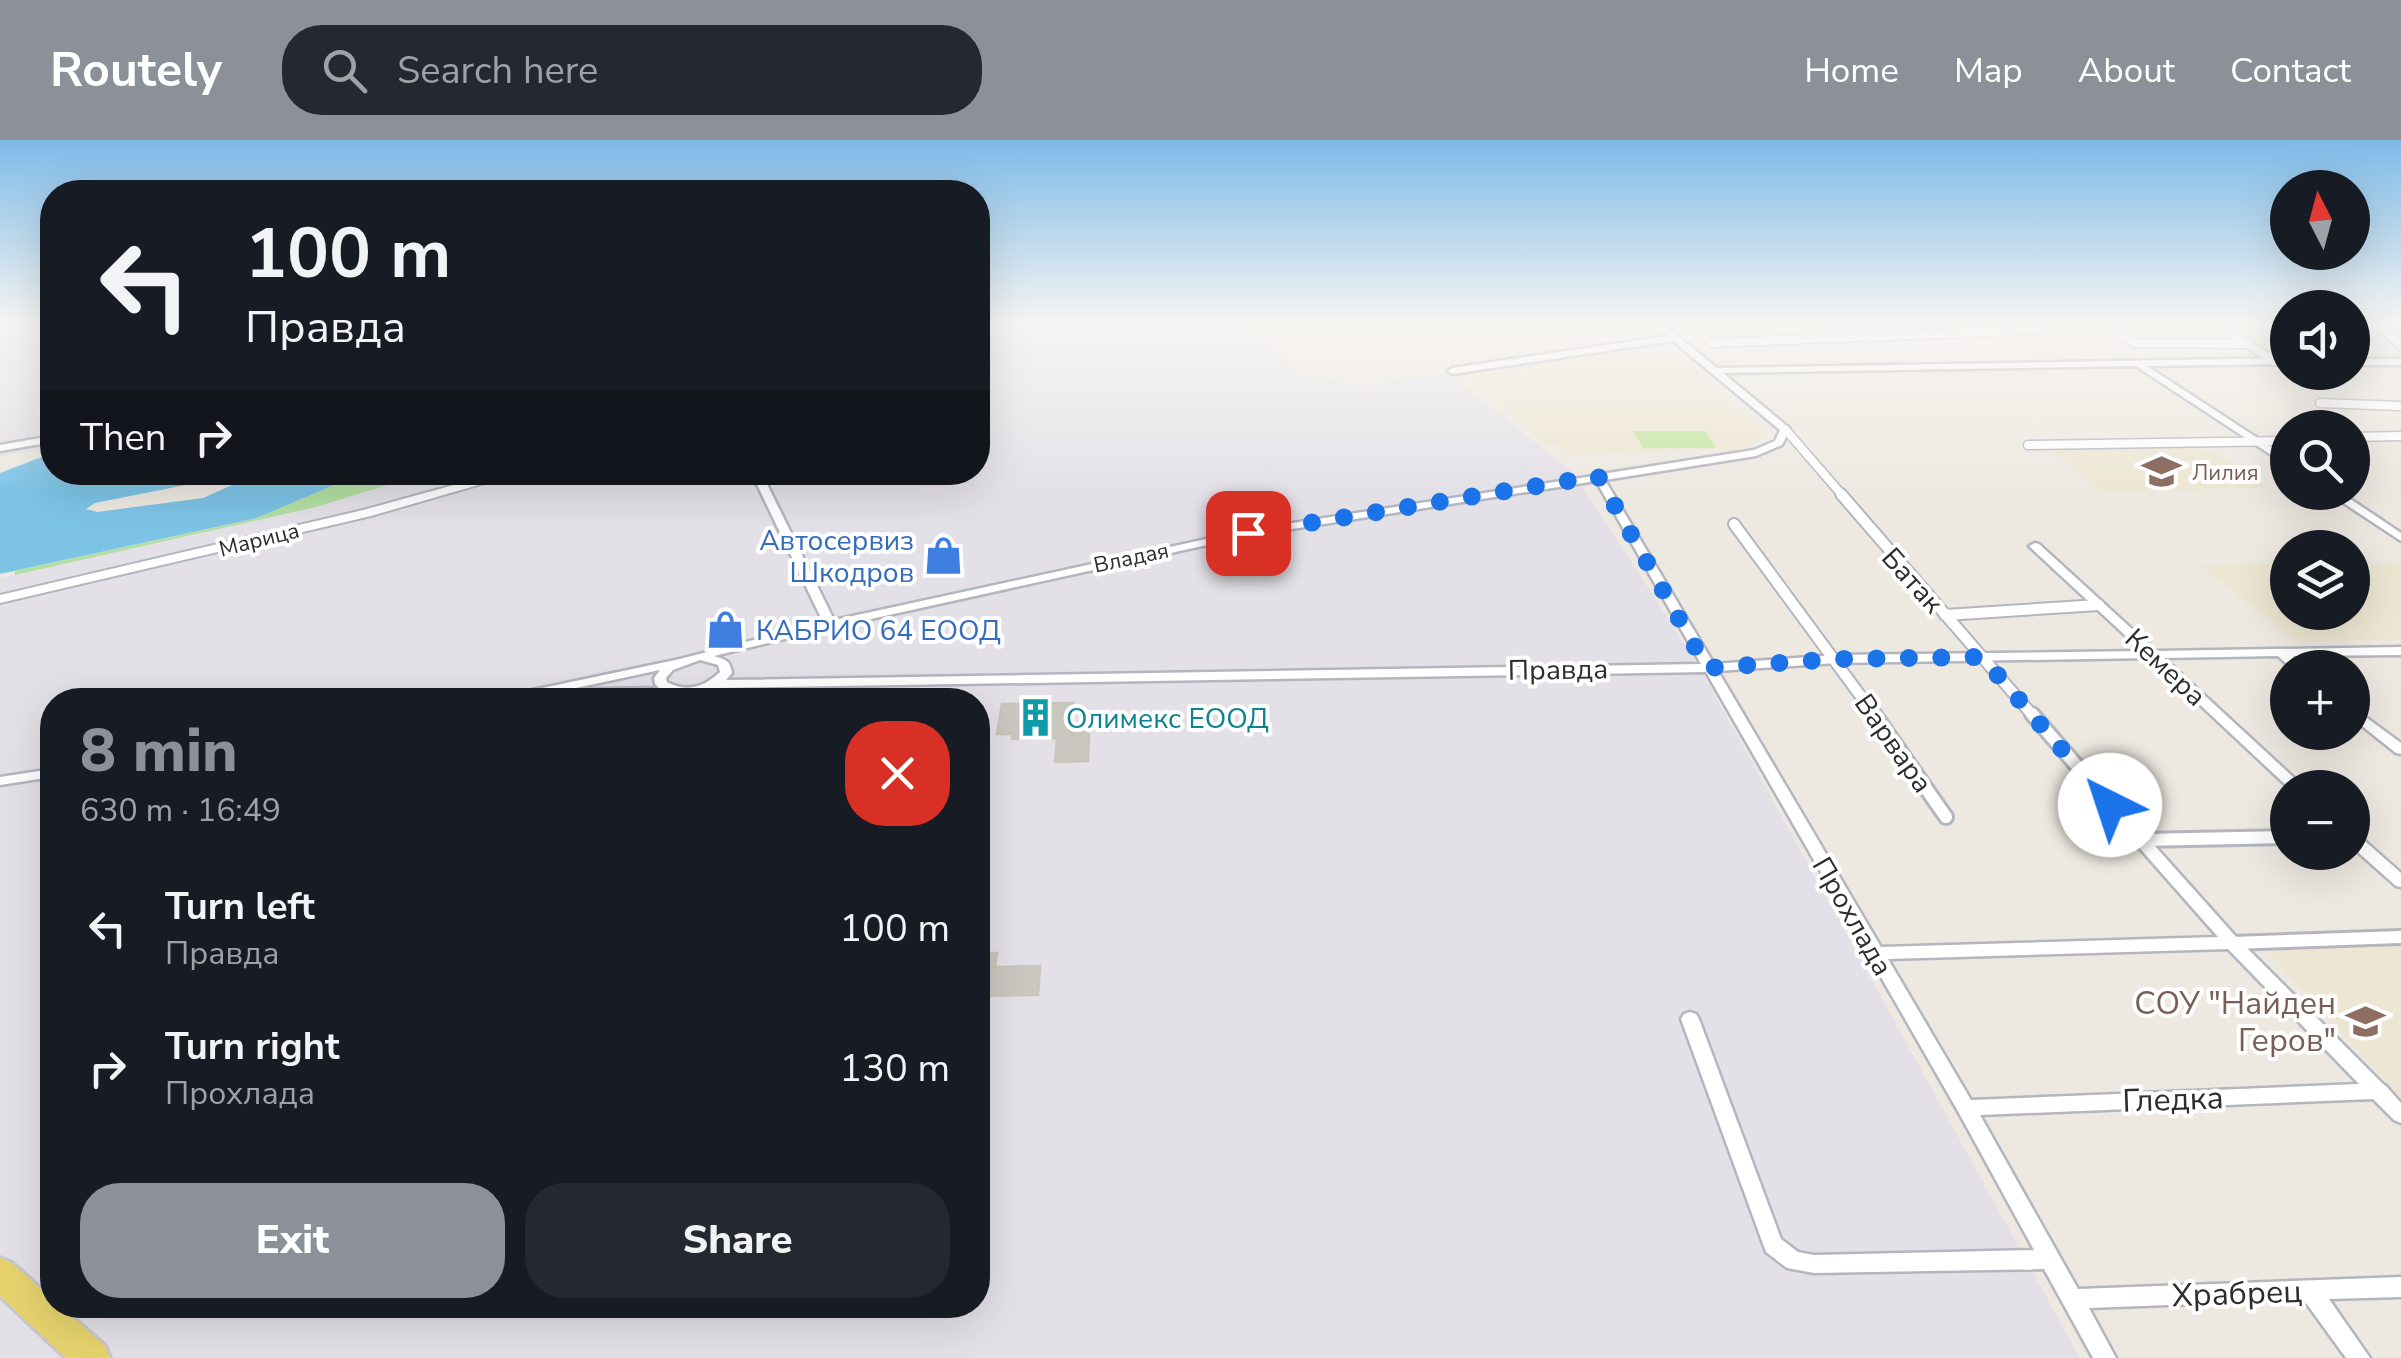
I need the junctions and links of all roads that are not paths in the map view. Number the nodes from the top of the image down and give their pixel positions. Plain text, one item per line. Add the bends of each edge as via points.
1 (1725, 380) edge
2 (2161, 380) edge
3 (2320, 403) dead end
4 (2401, 406) edge
5 (1785, 429) junction
6 (2370, 436) edge
7 (2401, 436) edge
8 (40, 441) edge
9 (2255, 442) junction
10 (2270, 442) edge
11 (2028, 445) dead end
12 (0, 448) edge
13 (2270, 452) edge
14 (1598, 476) junction
15 (433, 485) edge
16 (466, 485) edge
17 (762, 485) edge
18 (2360, 510) edge
19 (1734, 524) dead end
20 (2400, 536) edge
21 (2035, 546) dead end
22 (0, 590) edge
23 (0, 599) edge
24 (2099, 605) junction
25 (1945, 616) junction
26 (830, 624) junction
27 (766, 640) junction
28 (2401, 651) edge
29 (2370, 652) edge
30 (2270, 653) edge
31 (699, 656) junction
32 (2154, 656) junction
33 (1982, 657) junction
34 (1836, 659) junction
35 (678, 662) junction
36 (726, 667) junction
37 (1707, 668) junction
38 (716, 684) junction
39 (559, 688) edge
40 (665, 688) edge
41 (706, 688) edge
42 (2370, 725) edge
43 (2401, 750) edge
44 (2278, 770) edge
45 (40, 775) edge
46 (0, 781) edge
47 (1946, 817) dead end
48 (2270, 837) edge
49 (2140, 840) junction
50 (2370, 854) edge
51 (2401, 882) edge
52 (2401, 937) edge
53 (2232, 944) junction
54 (1874, 953) junction
55 (1690, 1019) dead end
56 (2380, 1091) junction
57 (1966, 1108) junction
58 (2401, 1115) edge
59 (2050, 1259) junction
60 (0, 1274) edge
61 (2401, 1287) edge
62 (2310, 1291) junction
63 (2073, 1300) junction
64 (40, 1311) edge
65 (48, 1318) edge
66 (92, 1358) edge
67 (2105, 1358) edge
68 (2359, 1358) edge

1 - 5 street, Батак
2 - 9 street
3 - 4 street
5 - 14 street, Владая via 1780,443 1756,454
5 - 25 street, Батак
6 - 7 street
8 - 12 street
9 - 10 street
9 - 11 street
9 - 13 street
14 - 26 street, Владая via 1248,533
14 - 37 street, Прохлада
15 - 22 street, Марица
16 - 23 street, Марица
17 - 26 street
18 - 20 street
19 - 34 street, Варвара
21 - 24 street, Кемера
24 - 25 street
24 - 32 street, Кемера
25 - 33 street, Батак
26 - 27 street, Владая
27 - 31 street, Владая
27 - 36 street, Владая
28 - 29 street, Правда
30 - 32 street, Правда
31 - 35 street, Владая
31 - 36 street via 718,658
32 - 33 street, Правда
32 - 44 street, Кемера
33 - 34 street, Правда
33 - 49 street, Батак
34 - 37 street, Правда
34 - 47 street, Варвара
35 - 39 street, Владая
35 - 40 street via 660,678
36 - 38 street, Владая
37 - 38 street, Правда
37 - 54 street, Прохлада
38 - 41 street
42 - 43 street
45 - 46 street
48 - 49 street
49 - 53 street, Батак
50 - 51 street
52 - 53 street
53 - 54 street
53 - 56 street, Батак
54 - 57 street, Прохлада
55 - 59 street via 1781,1254 1814,1264
56 - 57 street, Гледка
56 - 58 street, Батак
57 - 59 street, Прохлада
59 - 63 street, Прохлада
60 - 64 main road
61 - 62 street, Храбрец
62 - 63 street, Храбрец
62 - 68 street
63 - 67 street, Прохлада
65 - 66 main road

